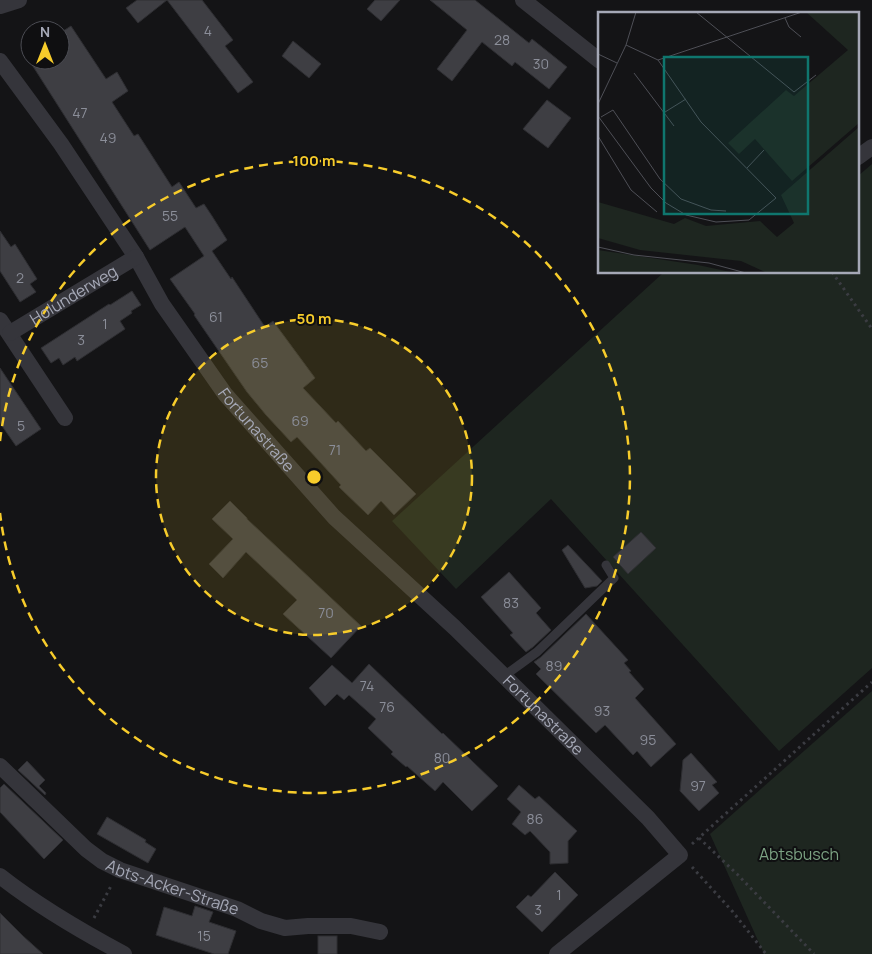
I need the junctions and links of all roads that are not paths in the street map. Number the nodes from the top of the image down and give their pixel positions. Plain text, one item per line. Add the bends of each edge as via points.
1 (19, 0) edge
2 (523, 0) edge
3 (0, 6) edge
4 (598, 59) edge
5 (0, 61) edge
6 (872, 147) edge
7 (860, 156) edge
8 (136, 257) junction
9 (0, 320) edge
10 (10, 333) junction
11 (65, 418) dead end
12 (606, 565) dead end
13 (504, 676) junction
14 (0, 766) edge
15 (0, 876) edge
16 (380, 932) dead end
17 (124, 954) edge
18 (557, 954) edge

1 - 3 street
2 - 4 street
5 - 8 street, Fortunastraße via 61,144
6 - 7 street
8 - 10 street, Holunderweg
8 - 13 street, Fortunastraße via 162,304 226,394 334,517
9 - 10 street, Holunderweg
10 - 11 street, Holunderweg
12 - 13 lane via 614,578 537,652
13 - 18 street, Fortunastraße via 648,818 680,855
14 - 16 street, Abts-Acker-Straße via 86,849 102,862 120,870 285,928 351,926
15 - 17 street via 85,934

